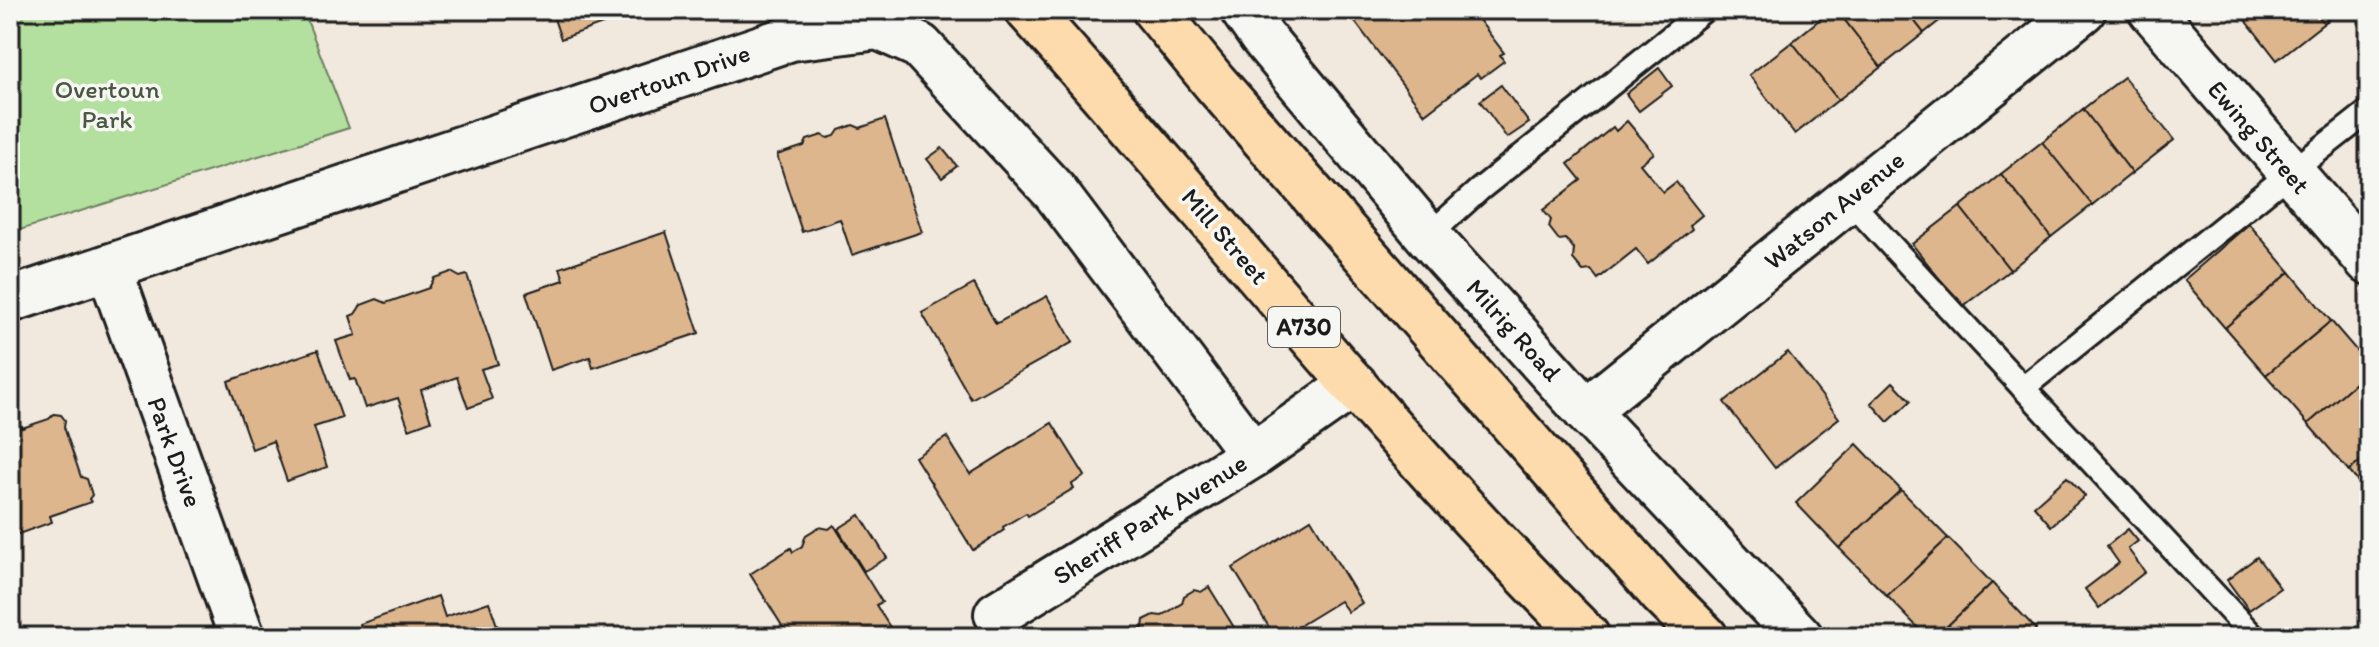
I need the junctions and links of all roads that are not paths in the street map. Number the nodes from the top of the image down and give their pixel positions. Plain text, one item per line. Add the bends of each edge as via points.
1 (1028, 10) edge
2 (1155, 10) edge
3 (1243, 10) edge
4 (1704, 10) edge
5 (2083, 10) edge
6 (2151, 10) edge
7 (2369, 111) edge
8 (2290, 173) junction
9 (1848, 199) junction
10 (1428, 236) junction
11 (2369, 262) edge
12 (109, 267) junction
13 (10, 300) edge
14 (1354, 384) junction
15 (2023, 388) junction
16 (1586, 411) junction
17 (1253, 455) junction
18 (997, 614) dead end
19 (242, 637) edge
20 (1587, 637) edge
21 (1705, 637) edge
22 (1800, 637) edge
23 (2254, 637) edge

1 - 14 main road, Mill Street / A730
2 - 21 main road
3 - 10 street, Milrig Road
4 - 10 lane
5 - 9 street, Watson Avenue
6 - 8 street, Ewing Street
7 - 8 lane
8 - 11 street, Ewing Street
8 - 15 lane
9 - 15 lane
9 - 16 street, Watson Avenue
10 - 16 street, Milrig Road
12 - 13 street, Overtoun Drive
12 - 17 street, Overtoun Drive via 791,38 878,27 920,46 1055,192
12 - 19 street, Park Drive
14 - 17 street, Sheriff Park Avenue
14 - 20 main road, Mill Street / A730 via 1518,568
15 - 23 lane
16 - 22 street, Milrig Road
17 - 18 street, Sheriff Park Avenue

